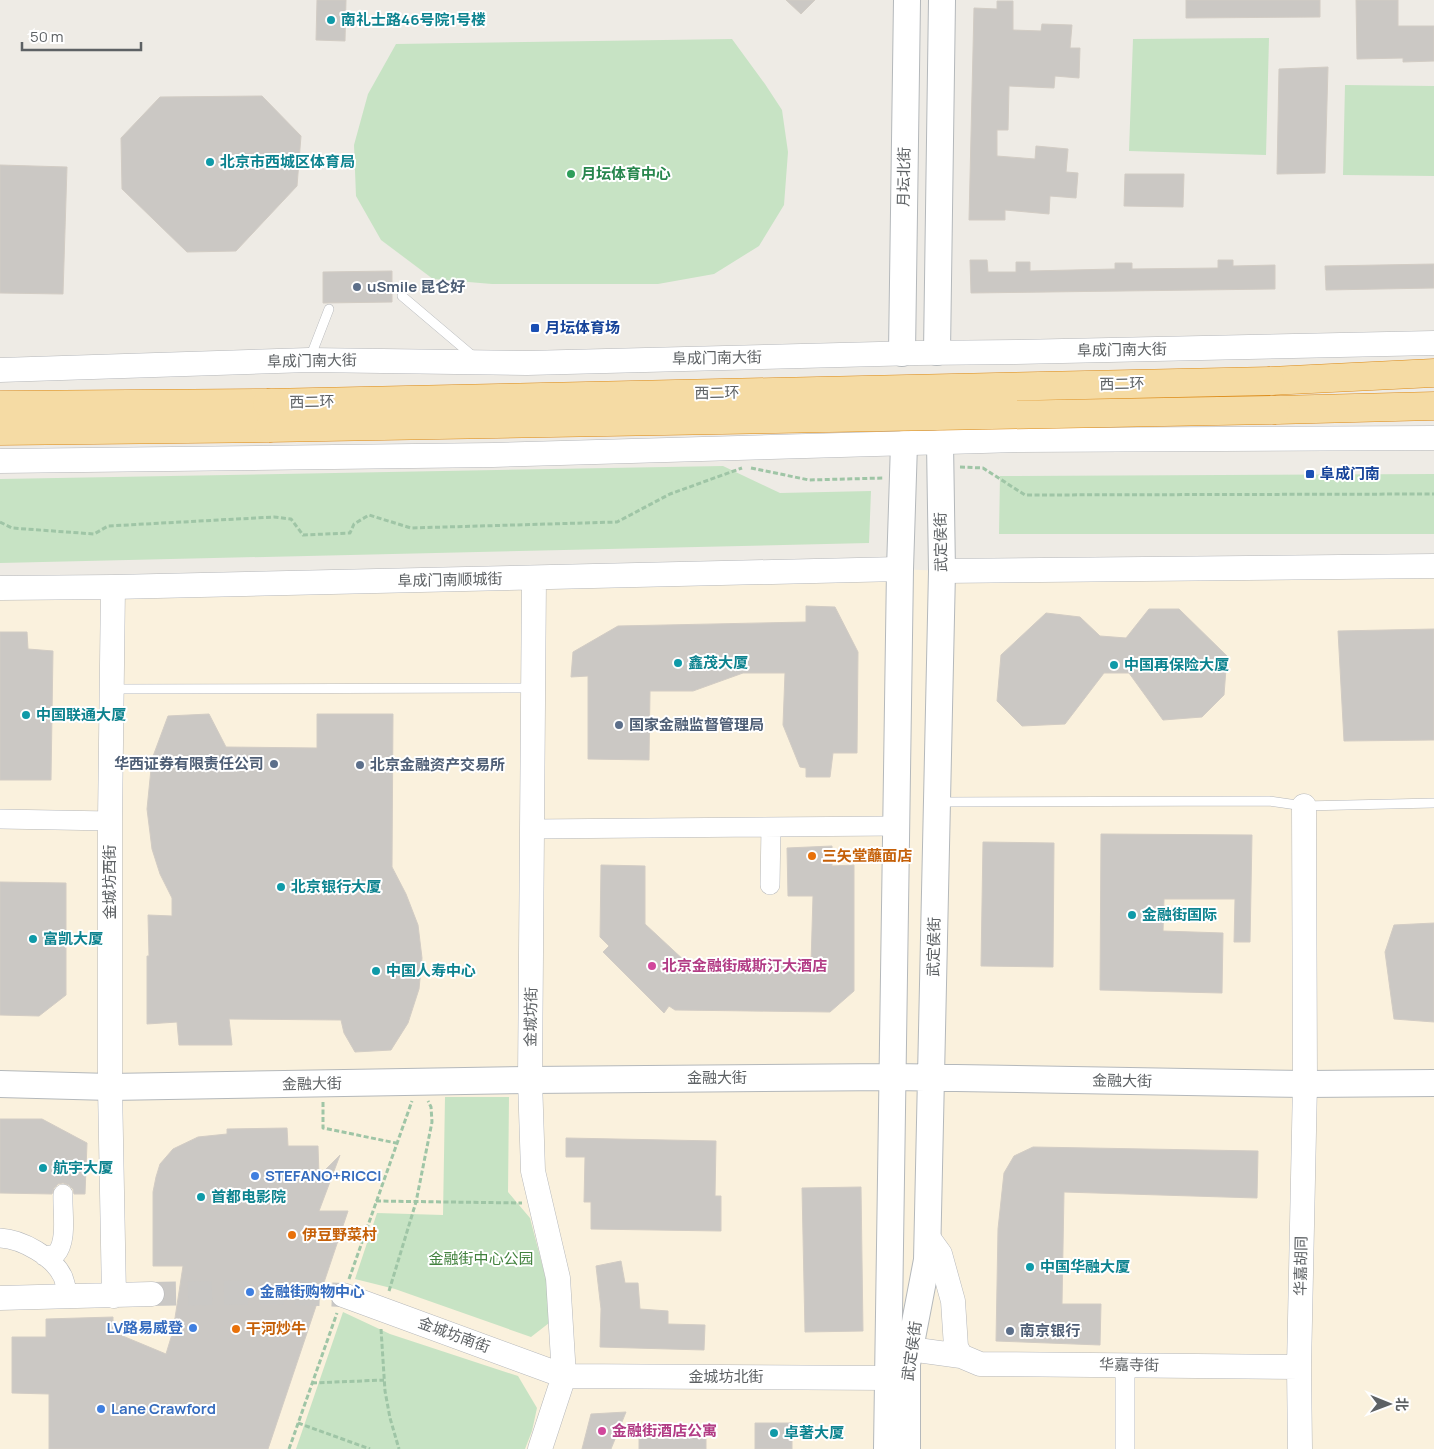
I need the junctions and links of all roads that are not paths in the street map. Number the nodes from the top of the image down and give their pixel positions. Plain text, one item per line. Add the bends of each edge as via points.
1 (906, 0) edge
2 (942, 0) edge
3 (402, 296) dead end
4 (329, 309) dead end
5 (1434, 343) edge
6 (937, 352) junction
7 (1016, 352) junction
8 (902, 353) junction
9 (309, 360) junction
10 (480, 362) junction
11 (0, 370) edge
12 (1434, 373) edge
13 (0, 405) edge
14 (1434, 406) edge
15 (0, 431) edge
16 (1434, 438) edge
17 (1018, 440) junction
18 (904, 444) junction
19 (940, 455) junction
20 (0, 461) edge
21 (1434, 566) edge
22 (900, 569) junction
23 (942, 571) junction
24 (534, 578) junction
25 (0, 588) edge
26 (113, 588) junction
27 (533, 688) junction
28 (112, 689) junction
29 (938, 802) junction
30 (1434, 804) edge
31 (1304, 806) junction
32 (0, 820) edge
33 (110, 821) junction
34 (897, 826) junction
35 (771, 827) junction
36 (533, 829) junction
37 (770, 885) dead end
38 (894, 1077) junction
39 (930, 1078) junction
40 (530, 1080) junction
41 (1434, 1083) edge
42 (0, 1084) edge
43 (1304, 1084) junction
44 (110, 1093) junction
45 (0, 1095) edge
46 (63, 1194) dead end
47 (927, 1236) junction
48 (0, 1238) edge
49 (44, 1256) junction
50 (152, 1294) tunnel mouth
51 (343, 1295) tunnel mouth
52 (68, 1296) junction
53 (114, 1296) junction
54 (0, 1298) edge
55 (910, 1349) junction
56 (961, 1356) junction
57 (1124, 1365) junction
58 (1299, 1367) junction
59 (564, 1376) junction
60 (888, 1378) junction
61 (540, 1449) edge
62 (887, 1449) edge
63 (907, 1449) edge
64 (1125, 1449) edge
65 (1300, 1449) edge

1 - 8 main road, 月坛北街
2 - 6 main road
3 - 10 lane
4 - 9 lane
5 - 7 street, 阜成门南大街
6 - 7 street, 阜成门南大街
6 - 8 street, 阜成门南大街
6 - 19 street
7 - 17 street
8 - 10 street, 阜成门南大街
8 - 18 street
9 - 10 street, 阜成门南大街
9 - 11 street, 阜成门南大街
12 - 13 highway, 西二环, bridge via 1270,381 277,403
14 - 15 highway, 西二环, bridge
16 - 17 street
17 - 19 street
18 - 19 street
18 - 20 street via 493,455
18 - 22 main road, 武定侯街
19 - 23 main road, 武定侯街
21 - 23 street
22 - 24 street, 阜成门南顺城街
22 - 34 main road, 武定侯街
23 - 29 main road, 武定侯街
24 - 26 street, 阜成门南顺城街
24 - 27 street, 金城坊街
25 - 26 street, 阜成门南顺城街
26 - 28 street, 金城坊西街
27 - 28 lane
27 - 36 street, 金城坊街
28 - 33 street, 金城坊西街
29 - 31 lane via 1269,801
29 - 39 main road, 武定侯街
30 - 31 lane
31 - 43 street, 华嘉胡同
32 - 33 street
33 - 44 street, 金城坊西街
34 - 35 street
34 - 38 main road, 武定侯街
35 - 36 street
35 - 37 street
36 - 40 street, 金城坊街
38 - 39 main road, 金融大街
38 - 40 main road, 金融大街
38 - 60 main road, 武定侯街
39 - 43 main road, 金融大街
39 - 47 main road, 武定侯街
40 - 44 main road, 金融大街
40 - 59 street, 金城坊街 via 533,1171 558,1278
41 - 43 main road, 金融大街
42 - 44 main road, 金融大街
43 - 58 street, 华嘉胡同
44 - 45 main road
44 - 53 street, 金城坊西街
46 - 49 street via 61,1247 56,1254
47 - 55 main road, 武定侯街 via 927,1260
47 - 56 street via 940,1254 953,1301 956,1347
48 - 49 street via 26,1244
49 - 52 street via 62,1276
50 - 53 street
51 - 59 street, 金城坊南街
52 - 53 street
52 - 54 street
55 - 56 street, 华嘉寺街
55 - 63 main road, 武定侯街 via 907,1364
56 - 57 street, 华嘉寺街 via 980,1364
57 - 58 street, 华嘉寺街
57 - 64 street
58 - 65 street, 华嘉胡同
59 - 60 street, 金城坊北街
59 - 61 street, 金城坊街
60 - 62 main road, 武定侯街

